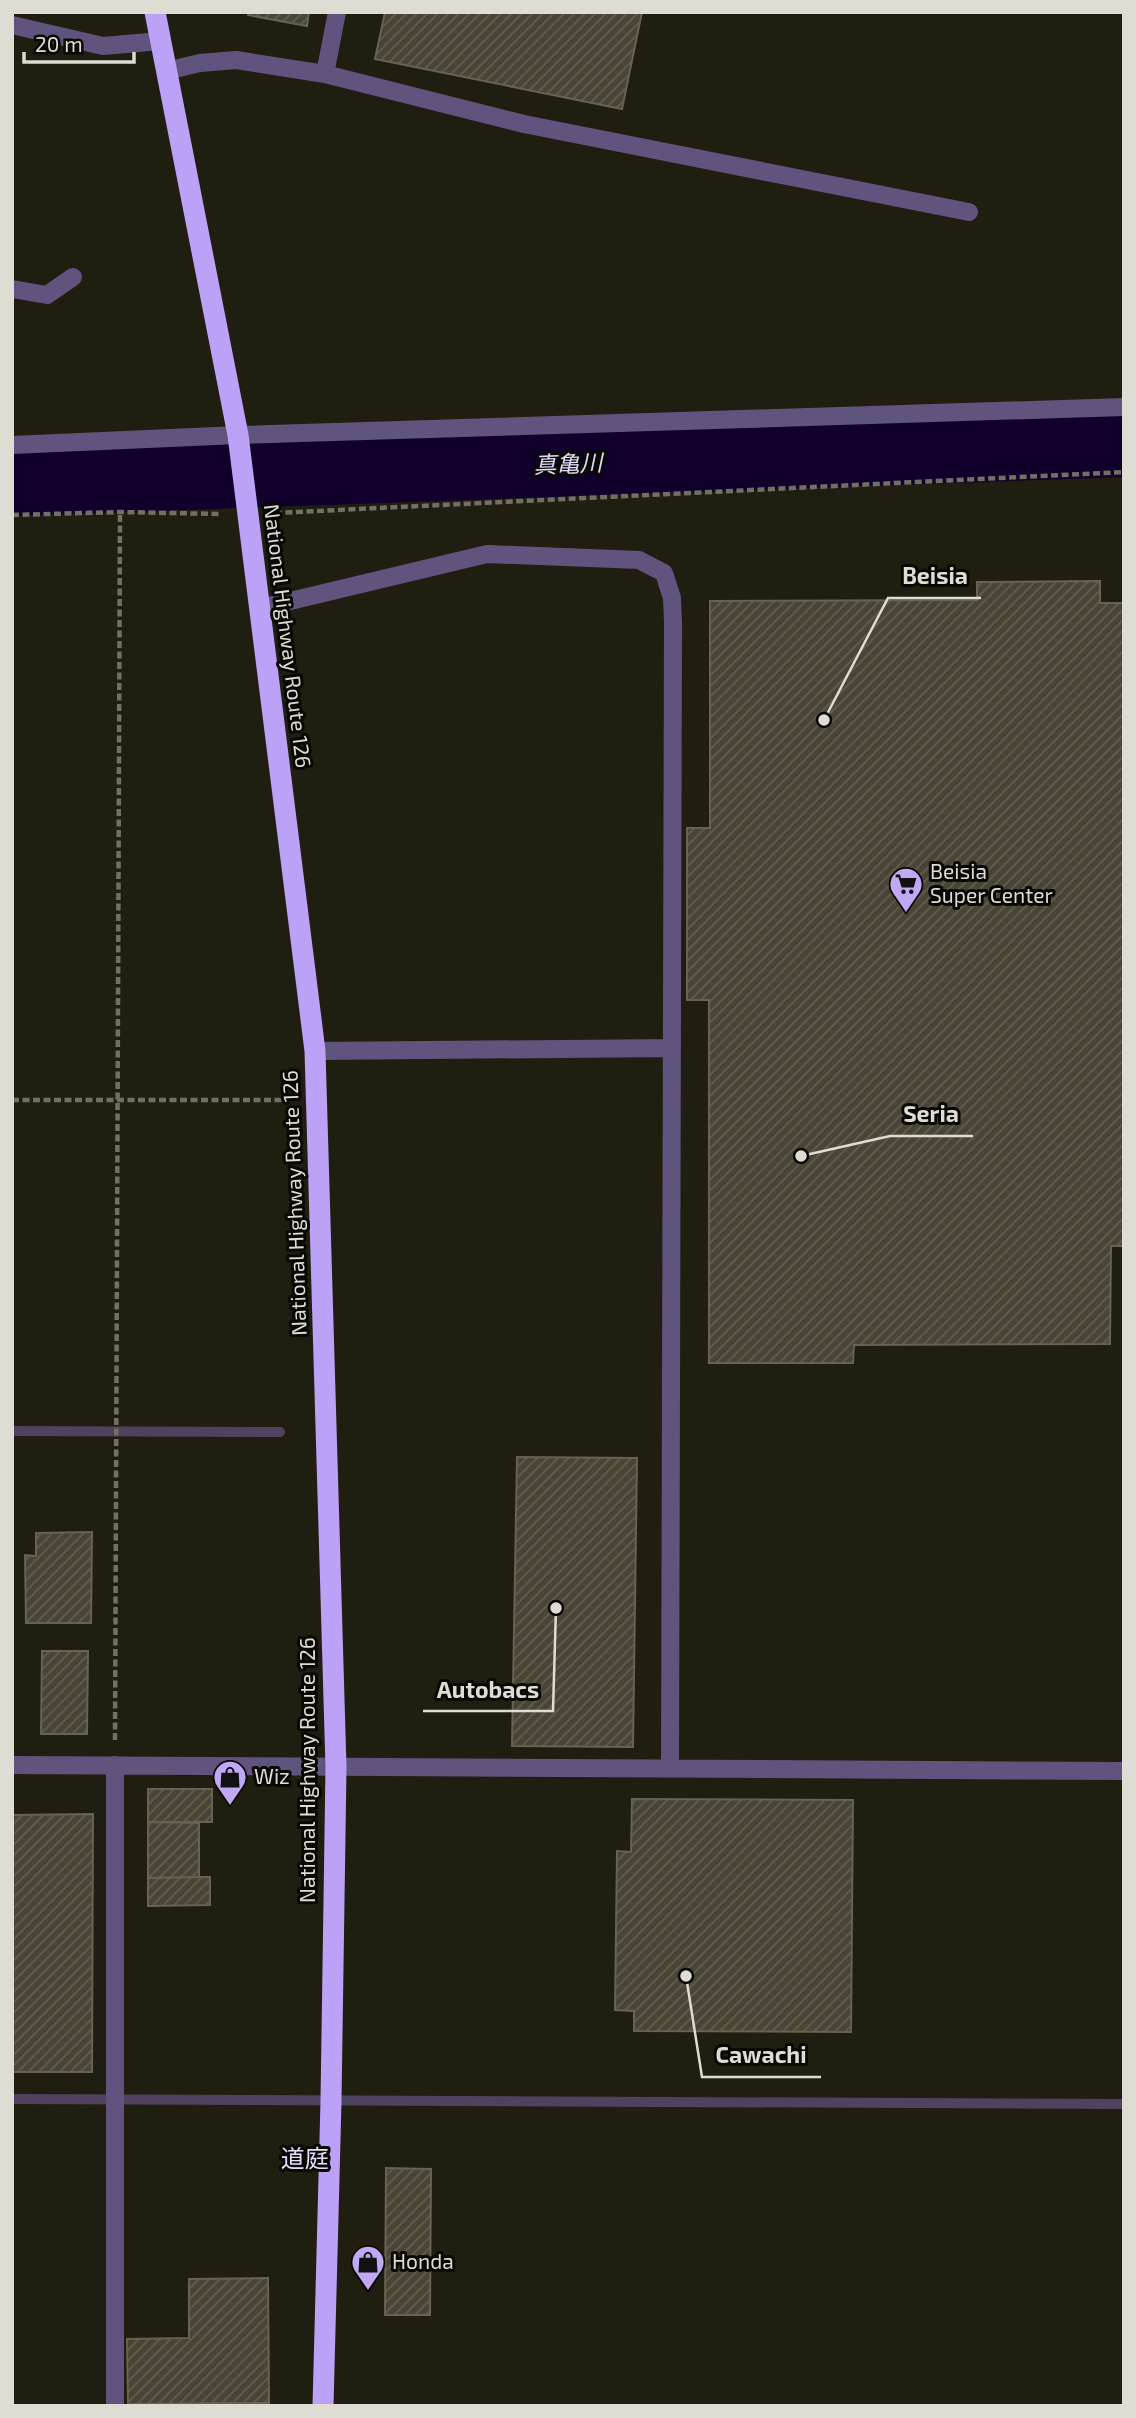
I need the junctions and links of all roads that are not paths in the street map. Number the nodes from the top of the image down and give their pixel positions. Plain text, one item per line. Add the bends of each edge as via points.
1 (155, 12) edge
2 (337, 12) edge
3 (12, 25) edge
4 (160, 41) junction
5 (166, 71) junction
6 (325, 74) junction
7 (969, 212) dead end
8 (73, 277) dead end
9 (12, 289) edge
10 (1124, 407) edge
11 (238, 435) junction
12 (12, 445) edge
13 (261, 608) junction
14 (672, 1048) junction
15 (315, 1051) junction
16 (12, 1765) edge
17 (115, 1765) junction
18 (336, 1767) junction
19 (670, 1769) junction
20 (1124, 1771) edge
21 (115, 2406) edge
22 (323, 2406) edge

1 - 4 highway, National Highway Route 126
2 - 6 street
3 - 4 street via 103,47
4 - 5 highway, National Highway Route 126
5 - 6 street via 236,60
5 - 11 highway, National Highway Route 126
6 - 7 street via 524,124
8 - 9 street via 47,295
10 - 11 street
11 - 12 street
11 - 13 highway, National Highway Route 126
13 - 14 street via 487,554 639,561 664,573 673,598
13 - 15 highway, National Highway Route 126
14 - 15 street
14 - 19 street
15 - 18 highway, National Highway Route 126
16 - 17 street
17 - 18 street
17 - 21 street
18 - 19 street
18 - 22 highway, National Highway Route 126
19 - 20 street

